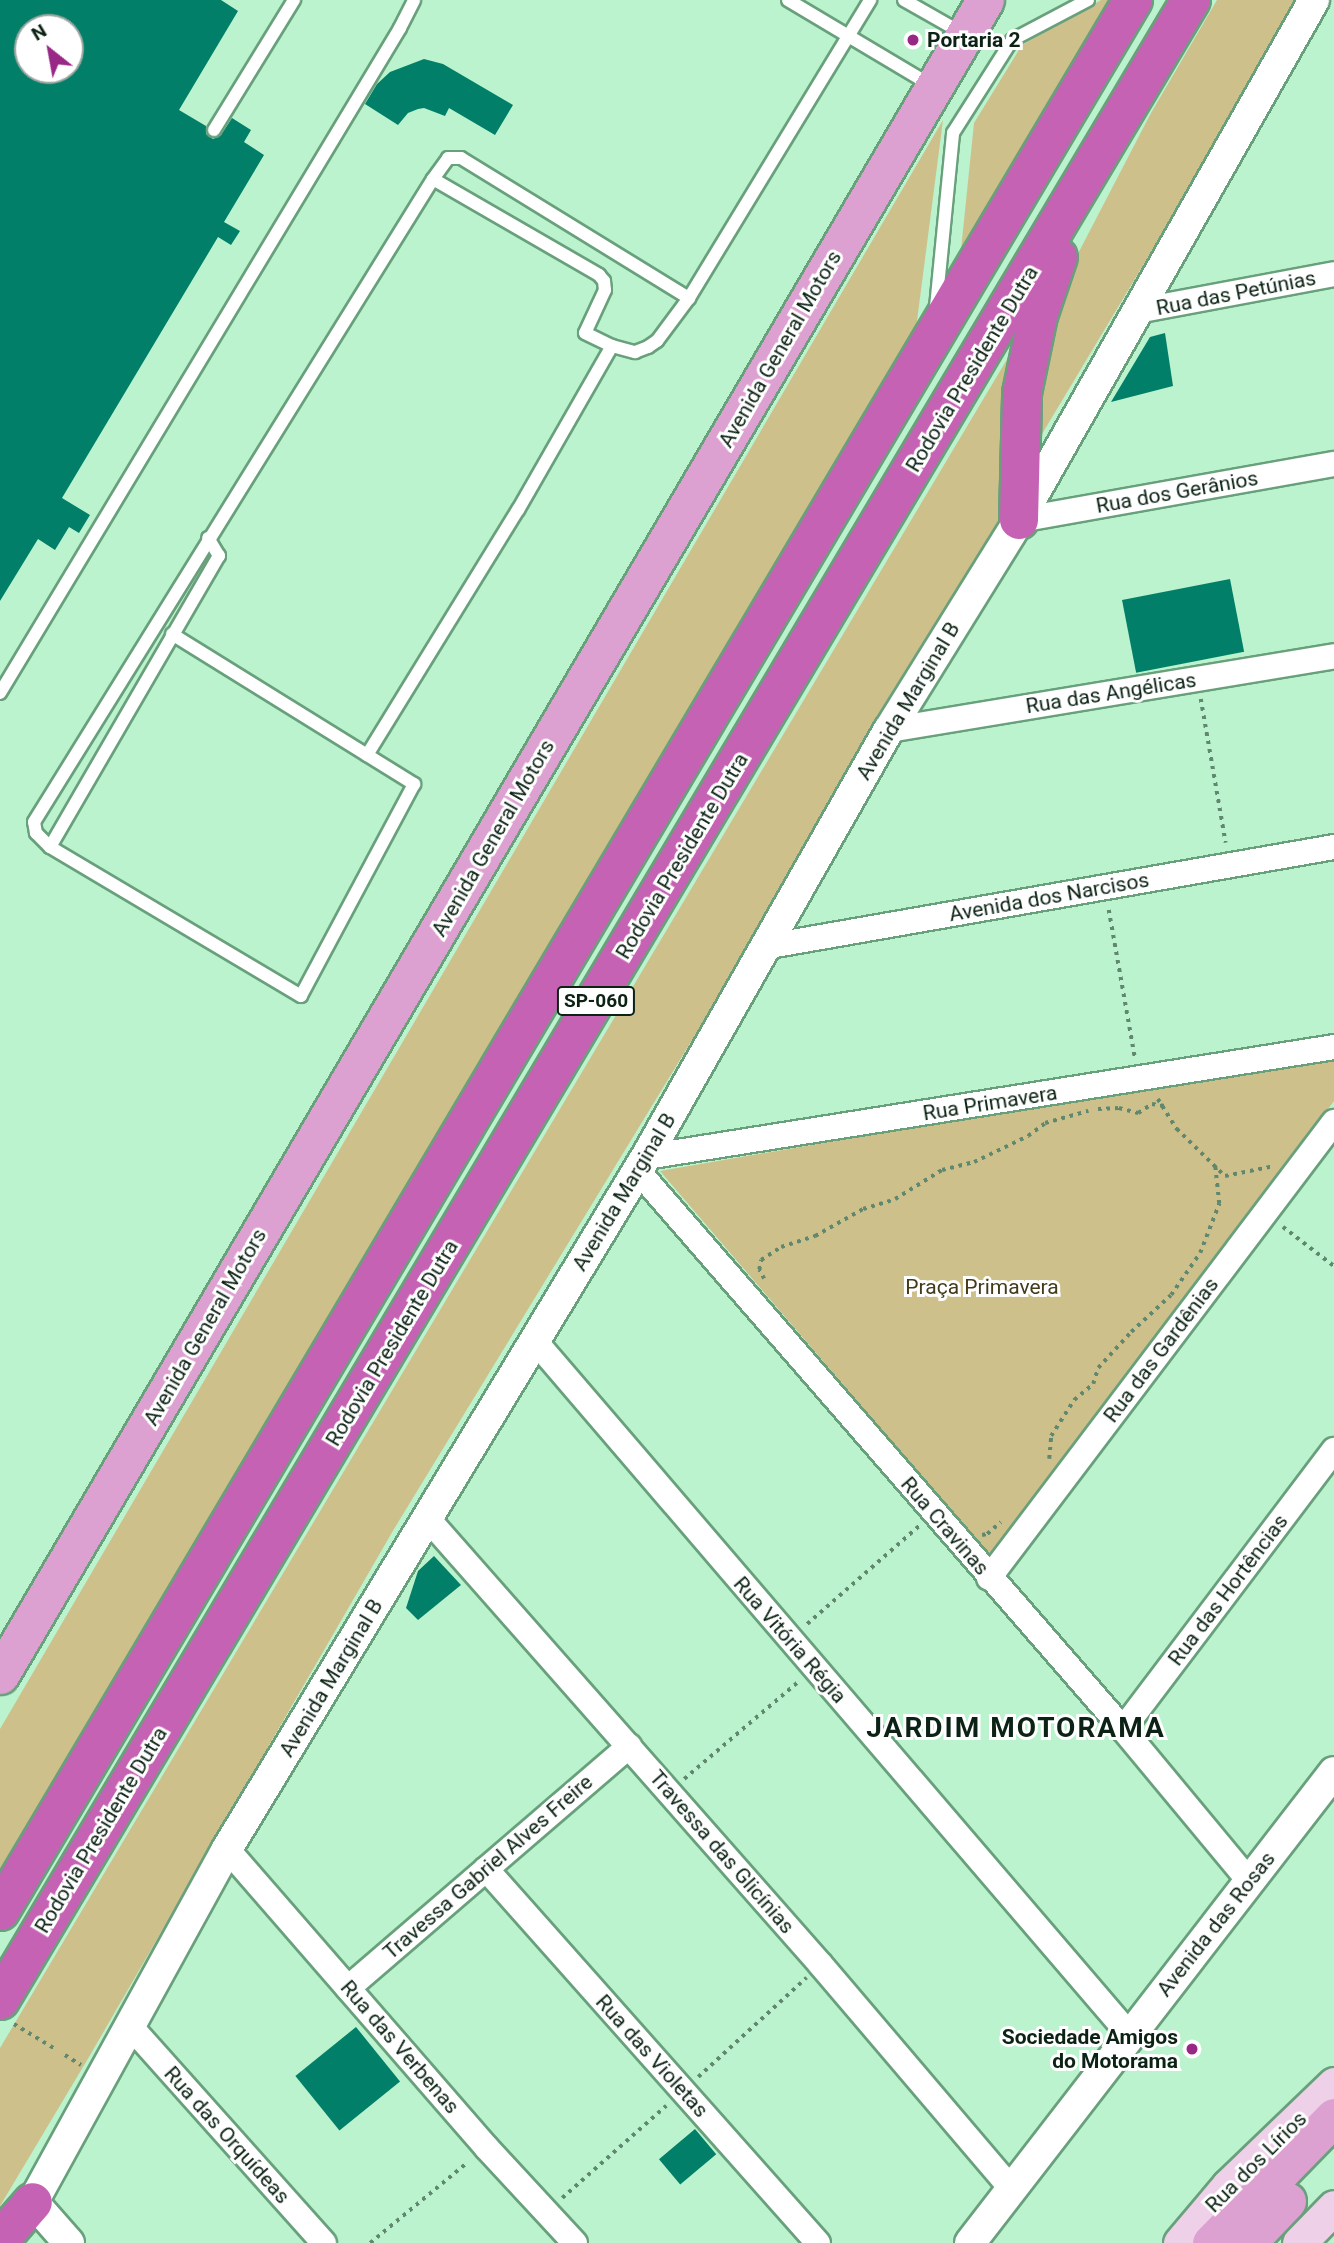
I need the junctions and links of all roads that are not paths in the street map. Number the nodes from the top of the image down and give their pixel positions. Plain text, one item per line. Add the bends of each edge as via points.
1 (294, 0) edge
2 (414, 0) edge
3 (788, 0) edge
4 (870, 0) edge
5 (904, 0) edge
6 (985, 0) edge
7 (1088, 0) edge
8 (1133, 0) edge
9 (1191, 0) edge
10 (1314, 0) edge
11 (965, 34) junction
12 (848, 36) junction
13 (934, 87) junction
14 (214, 130) dead end
15 (433, 179) junction
16 (1081, 187) junction
17 (1334, 274) edge
18 (690, 298) junction
19 (1137, 311) junction
20 (932, 340) junction
21 (612, 346) junction
22 (1334, 464) edge
23 (1019, 520) junction
24 (208, 538) junction
25 (172, 634) junction
26 (1334, 656) edge
27 (0, 693) edge
28 (889, 730) junction
29 (367, 755) junction
30 (50, 847) junction
31 (1334, 847) edge
32 (764, 947) junction
33 (1334, 1047) edge
34 (1334, 1122) edge
35 (642, 1164) junction
36 (534, 1342) junction
37 (1334, 1450) edge
38 (428, 1519) junction
39 (989, 1578) junction
40 (0, 1675) edge
41 (1123, 1729) junction
42 (629, 1746) junction
43 (1334, 1772) edge
44 (227, 1849) junction
45 (486, 1869) junction
46 (1250, 1882) junction
47 (0, 1911) edge
48 (348, 1988) junction
49 (6, 2012) edge
50 (130, 2026) junction
51 (1129, 2034) junction
52 (1334, 2084) edge
53 (1334, 2117) edge
54 (1334, 2152) edge
55 (1228, 2186) junction
56 (1012, 2188) junction
57 (33, 2202) junction
58 (1334, 2207) edge
59 (0, 2240) edge
60 (69, 2243) edge
61 (324, 2243) edge
62 (575, 2243) edge
63 (818, 2243) edge
64 (970, 2243) edge
65 (1180, 2243) edge
66 (1209, 2243) edge
67 (1247, 2243) edge
68 (1299, 2243) edge

1 - 14 lane
2 - 27 lane
3 - 12 lane
4 - 12 lane
5 - 11 lane
6 - 11 main road, Avenida General Motors
7 - 20 lane via 1012,40 953,132
8 - 20 highway, SP-060
9 - 16 highway, Rodovia Presidente Dutra / SP-060
10 - 19 street, Avenida Marginal B
11 - 13 main road, Avenida General Motors
12 - 13 lane
12 - 18 lane
13 - 40 main road, Avenida General Motors
15 - 18 lane via 448,158 461,158
15 - 21 lane via 599,275 605,290 585,333
15 - 24 lane
16 - 23 highway via 1038,316 1022,393
16 - 49 highway, Rodovia Presidente Dutra / SP-060
17 - 19 street, Rua das Petúnias
18 - 21 lane via 657,341 635,352
19 - 23 street, Avenida Marginal B
20 - 47 highway, SP-060
21 - 29 lane via 518,510
22 - 23 street, Rua dos Gerânios
23 - 28 street, Avenida Marginal B
24 - 25 lane via 219,556
24 - 30 lane via 34,822 36,833
25 - 29 lane
25 - 30 lane
26 - 28 street, Rua das Angélicas
28 - 32 street, Avenida Marginal B
29 - 30 lane via 414,784 301,996
31 - 32 street, Avenida dos Narcisos
32 - 35 street, Avenida Marginal B
33 - 35 street, Rua Primavera
34 - 39 street, Rua das Gardênias
35 - 36 street, Avenida Marginal B
35 - 39 street, Rua Cravinas
36 - 38 street, Avenida Marginal B
36 - 51 street, Rua Vitória Régia
37 - 41 street, Rua das Hortências
38 - 42 street, Travessa das Glicínias
38 - 44 street, Avenida Marginal B
39 - 41 street, Rua Cravinas
41 - 46 street, Rua Cravinas
42 - 45 street, Travessa Gabriel Alves Freire
42 - 56 street, Travessa das Glicínias
43 - 46 street, Avenida das Rosas
44 - 48 street, Rua das Verbenas
44 - 50 street, Avenida Marginal B
45 - 48 street, Travessa Gabriel Alves Freire
45 - 63 street, Rua das Violetas
46 - 51 street, Avenida das Rosas
48 - 62 street, Rua das Verbenas
50 - 57 street, Avenida Marginal B
50 - 61 street, Rua das Orquídeas
51 - 56 street, Avenida das Rosas
52 - 55 main road, Rua dos Lírios
53 - 66 main road
54 - 67 main road
55 - 65 main road, Rua dos Lírios
55 - 66 main road
56 - 64 street, Avenida das Rosas
57 - 59 highway
57 - 60 street
58 - 68 main road

